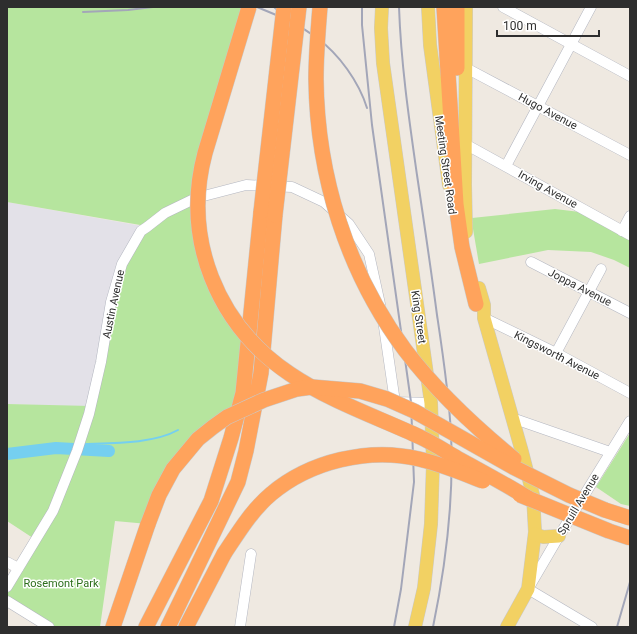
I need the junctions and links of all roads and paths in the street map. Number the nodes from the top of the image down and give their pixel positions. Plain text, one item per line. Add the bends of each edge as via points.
1 (249, 7) edge
2 (284, 7) edge
3 (299, 7) edge
4 (320, 7) edge
5 (382, 7) edge
6 (428, 7) edge
7 (502, 7) edge
8 (591, 7) edge
9 (454, 11) edge
10 (572, 44) junction
11 (466, 68) junction
12 (630, 76) edge
13 (538, 106) junction
14 (465, 144) junction
15 (630, 154) edge
16 (506, 166) junction
17 (268, 214) junction
18 (630, 216) edge
19 (626, 233) edge
20 (531, 262) dead end
21 (473, 265) junction
22 (601, 270) dead end
23 (589, 291) junction
24 (476, 304) junction
25 (630, 313) edge
26 (484, 318) junction
27 (556, 353) junction
28 (630, 393) edge
29 (431, 403) junction
30 (512, 418) junction
31 (630, 421) edge
32 (610, 452) junction
33 (548, 485) junction
34 (528, 498) junction
35 (630, 518) edge
36 (535, 534) junction
37 (558, 536) junction
38 (630, 538) edge
39 (251, 554) dead end
40 (7, 562) edge
41 (18, 568) junction
42 (7, 587) edge
43 (528, 589) junction
44 (7, 601) edge
45 (49, 627) edge
46 (113, 627) edge
47 (146, 627) edge
48 (168, 627) edge
49 (186, 627) edge
50 (240, 627) edge
51 (415, 627) edge
52 (507, 627) edge
53 (592, 627) edge

1 - 34 highway, bridge via 200,176 199,229 206,262 216,289 229,312 256,347 291,375 334,399 422,438
2 - 17 highway, bridge
3 - 17 highway, bridge
4 - 33 highway, bridge via 316,80 322,150 332,200 353,259 380,312 422,370 475,425
5 - 29 main road, King Street via 383,63
6 - 24 main road, Meeting Street Road via 430,44 453,218
7 - 10 street
8 - 10 street
9 - 11 main road, Meeting Street Road
9 - 21 highway via 460,189
9 - 24 highway via 456,204 462,247
10 - 12 street
10 - 13 street
11 - 13 street, Hugo Avenue
11 - 14 main road, Meeting Street Road
13 - 15 street, Hugo Avenue
13 - 16 street
14 - 16 street, Irving Avenue
14 - 21 main road, Meeting Street Road via 465,223
16 - 19 street, Irving Avenue
17 - 47 highway via 243,393 219,479 211,501
17 - 48 highway via 261,373 244,459 232,496
18 - 19 street
20 - 23 street, Joppa Avenue
21 - 26 main road, Meeting Street Road via 484,305
22 - 23 street
23 - 25 street, Joppa Avenue
23 - 27 street
24 - 26 main road, Meeting Street Road
26 - 27 street, Kingsworth Avenue
26 - 30 main road, Meeting Street Road
27 - 28 street, Kingsworth Avenue
29 - 41 street, Austin Avenue via 395,402 381,308 369,254 349,224 324,202 292,187 246,185 196,198 165,213 141,231 122,264 111,302 94,392 79,447 53,511
29 - 51 main road, King Street via 431,524 424,588
30 - 32 street
30 - 36 main road, Meeting Street Road via 533,495
31 - 32 street, Spruill Avenue
32 - 37 street, Spruill Avenue
33 - 35 highway, bridge
33 - 46 highway, bridge via 414,410 388,399 360,392 312,387 297,389 264,400 227,417 198,439 173,469 159,495
34 - 38 highway, bridge
34 - 49 highway, bridge via 418,459 384,455 349,458 318,467 298,475 256,509 224,554
36 - 37 main road via 543,537
36 - 43 main road, Meeting Street Road
37 - 43 street, Spruill Avenue
39 - 50 street
40 - 41 street
41 - 42 street, Austin Avenue
43 - 52 main road
43 - 53 street
44 - 45 street

